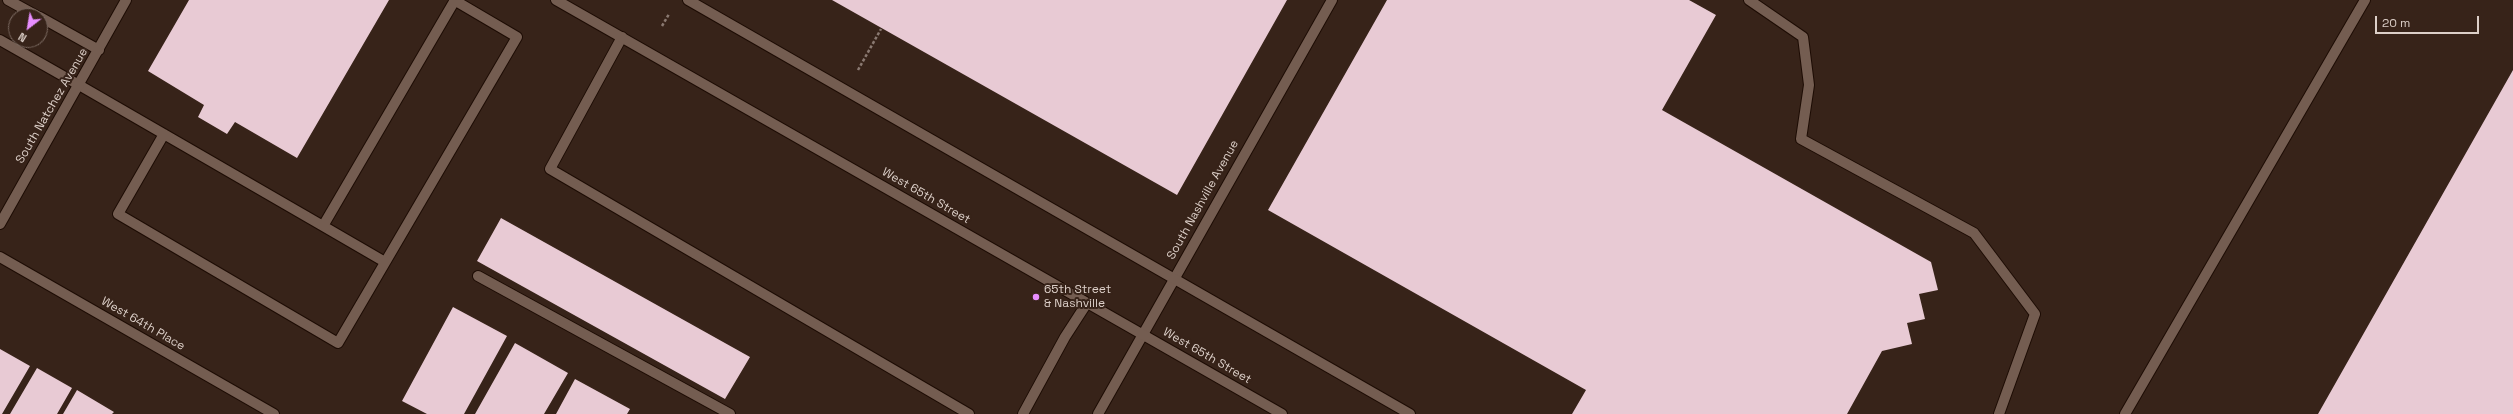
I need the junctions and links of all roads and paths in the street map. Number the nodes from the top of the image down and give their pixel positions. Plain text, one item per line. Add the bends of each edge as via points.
1 (8, 0) edge
2 (126, 0) edge
3 (455, 0) edge
4 (556, 0) edge
5 (688, 0) edge
6 (1332, 0) edge
7 (1748, 0) edge
8 (2365, 0) edge
9 (23, 8) edge
10 (669, 14) dead end
11 (48, 22) edge
12 (662, 26) dead end
13 (881, 29) dead end
14 (622, 37) junction
15 (0, 40) edge
16 (99, 50) junction
17 (856, 72) dead end
18 (79, 85) junction
19 (164, 134) junction
20 (0, 224) edge
21 (323, 226) junction
22 (0, 257) edge
23 (385, 262) junction
24 (478, 276) dead end
25 (1174, 280) junction
26 (1086, 303) junction
27 (1143, 334) junction
28 (274, 414) edge
29 (730, 414) edge
30 (969, 414) edge
31 (1023, 414) edge
32 (1098, 414) edge
33 (1282, 414) edge
34 (1410, 414) edge
35 (1999, 414) edge
36 (2125, 414) edge

1 - 9 street
2 - 16 street, South Natchez Avenue
3 - 21 street
3 - 23 street via 517,37
4 - 14 street, West 65th Street
5 - 25 street
6 - 25 street, South Nashville Avenue
7 - 35 street via 1803,37 1809,85 1801,139 1974,233 2035,314
8 - 36 street
10 - 12 path
11 - 16 street
13 - 17 path
14 - 26 street, West 65th Street
14 - 30 street via 550,169
15 - 18 street
16 - 18 street, South Natchez Avenue
18 - 19 street
18 - 20 street, South Natchez Avenue
19 - 21 street
19 - 23 street via 118,214 338,343
21 - 23 street
22 - 28 street, West 64th Place
24 - 29 street
25 - 27 street, South Nashville Avenue
25 - 34 street
26 - 27 street, West 65th Street
26 - 31 street
27 - 32 street, South Nashville Avenue
27 - 33 street, West 65th Street

